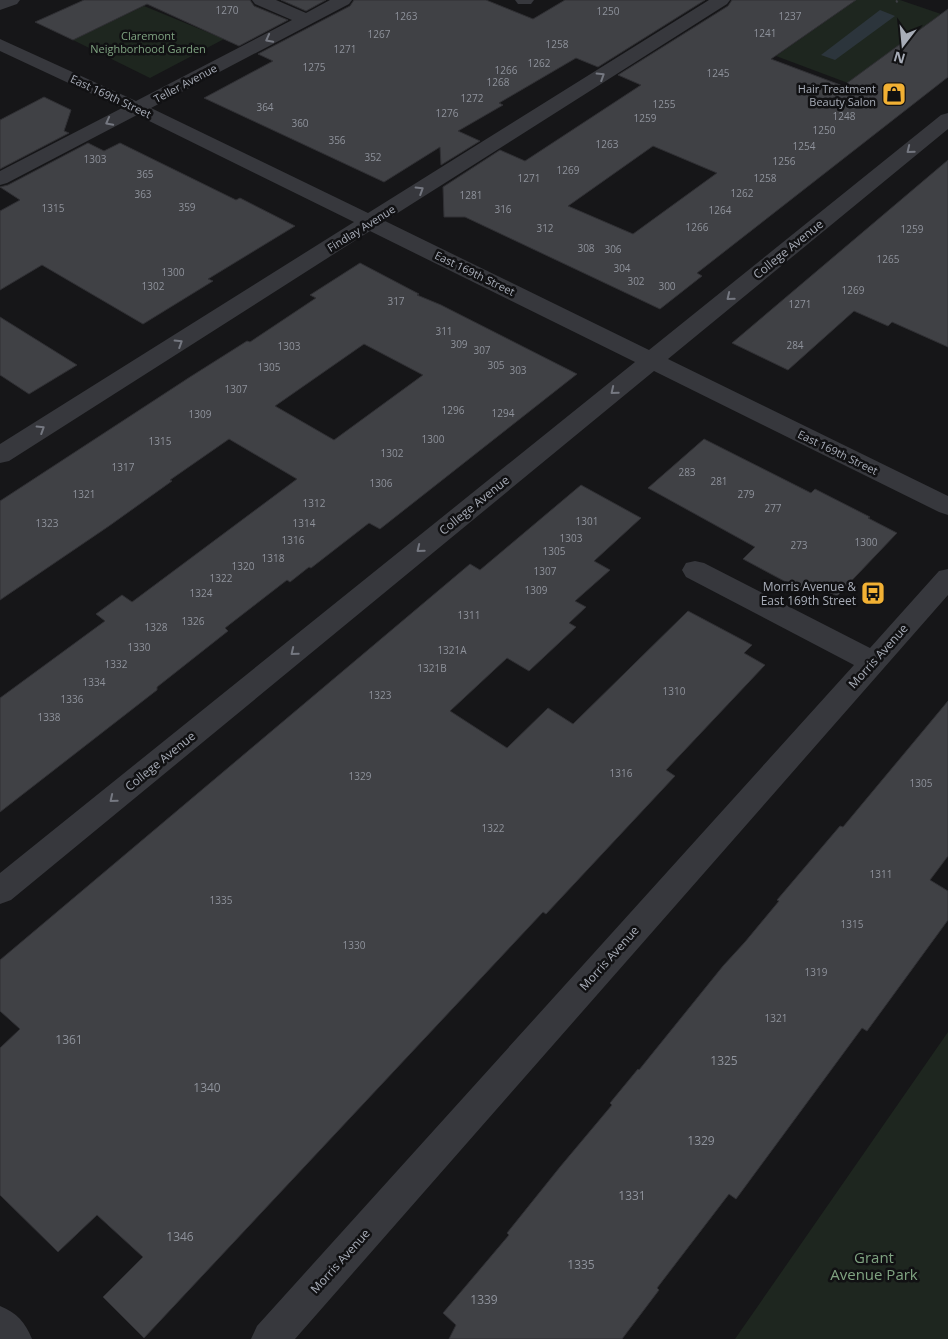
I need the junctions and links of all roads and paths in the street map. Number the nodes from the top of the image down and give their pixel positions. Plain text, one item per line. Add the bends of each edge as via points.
1 (11, 0) edge
2 (261, 0) edge
3 (343, 0) edge
4 (721, 0) edge
5 (900, 0) edge
6 (896, 2) dead end
7 (0, 5) edge
8 (306, 19) junction
9 (0, 44) edge
10 (137, 108) junction
11 (948, 119) edge
12 (0, 179) edge
13 (370, 222) junction
14 (651, 360) junction
15 (0, 455) edge
16 (948, 506) edge
17 (694, 570) dead end
18 (948, 578) edge
19 (873, 662) junction
20 (0, 891) edge
21 (0, 1325) edge
22 (13, 1339) edge
23 (270, 1339) edge

1 - 7 street
2 - 8 street
3 - 8 street, Teller Avenue
13 -> 4 street, Findlay Avenue
5 - 6 path
8 -> 10 street, Teller Avenue
9 - 10 street, East 169th Street
10 -> 12 street, Teller Avenue
10 - 13 street, East 169th Street
11 -> 14 street, College Avenue
13 - 14 street, East 169th Street
15 -> 13 street, Findlay Avenue
14 - 16 street, East 169th Street
14 -> 20 street, College Avenue
17 - 19 street
18 - 19 street, Morris Avenue
19 - 23 street, Morris Avenue
21 - 22 street

